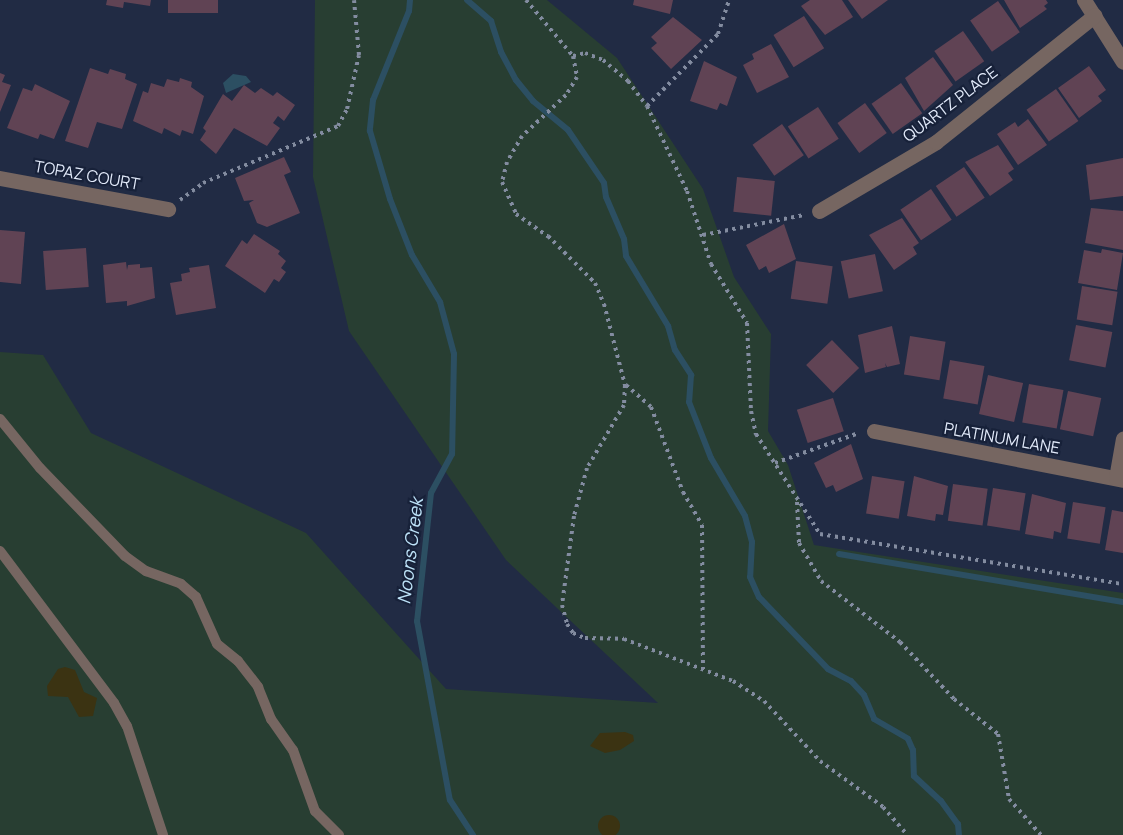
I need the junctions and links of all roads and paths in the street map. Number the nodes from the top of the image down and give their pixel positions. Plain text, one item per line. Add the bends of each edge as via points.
1 (354, 0) edge
2 (525, 0) edge
3 (729, 0) edge
4 (1084, 0) edge
5 (1095, 15) junction
6 (573, 56) junction
7 (1123, 62) edge
8 (647, 106) junction
9 (0, 178) edge
10 (168, 209) joint
11 (819, 212) joint
12 (703, 235) junction
13 (625, 385) junction
14 (0, 419) edge
15 (874, 431) joint
16 (1123, 439) edge
17 (775, 463) junction
18 (1119, 479) edge
19 (797, 501) junction
20 (0, 551) edge
21 (1123, 584) edge
22 (703, 669) junction
23 (163, 835) edge
24 (339, 835) edge
25 (907, 835) edge
26 (1041, 835) edge

1 - 10 path via 359,55 347,109 338,126 203,183
2 - 6 path
3 - 8 path via 718,34
4 - 5 street
5 - 7 street
5 - 11 street, QUARTZ PLACE via 936,142
6 - 8 path via 585,53 603,60 628,81
6 - 13 path via 577,77 566,95 522,136 507,162 502,182 516,214 548,236 595,283
8 - 12 path
9 - 10 street, TOPAZ COURT
11 - 12 path
12 - 17 path via 711,264 747,323 751,411 756,434
13 - 22 path via 651,407 683,492 702,525
13 - 22 path via 624,405 587,468 574,516 562,605 567,624 573,633 585,638 624,639
14 - 24 lane via 40,468 125,556 146,571 181,584 196,597 217,644 238,661 258,687 271,720 293,750 315,811
15 - 17 path
15 - 18 street, PLATINUM LANE
16 - 18 street
17 - 19 path
19 - 21 path via 820,534
19 - 26 path via 800,543 821,581 900,642 954,699 998,734 1009,799
20 - 23 lane via 114,703 127,726
22 - 25 path via 733,681 765,701 820,761 883,807

